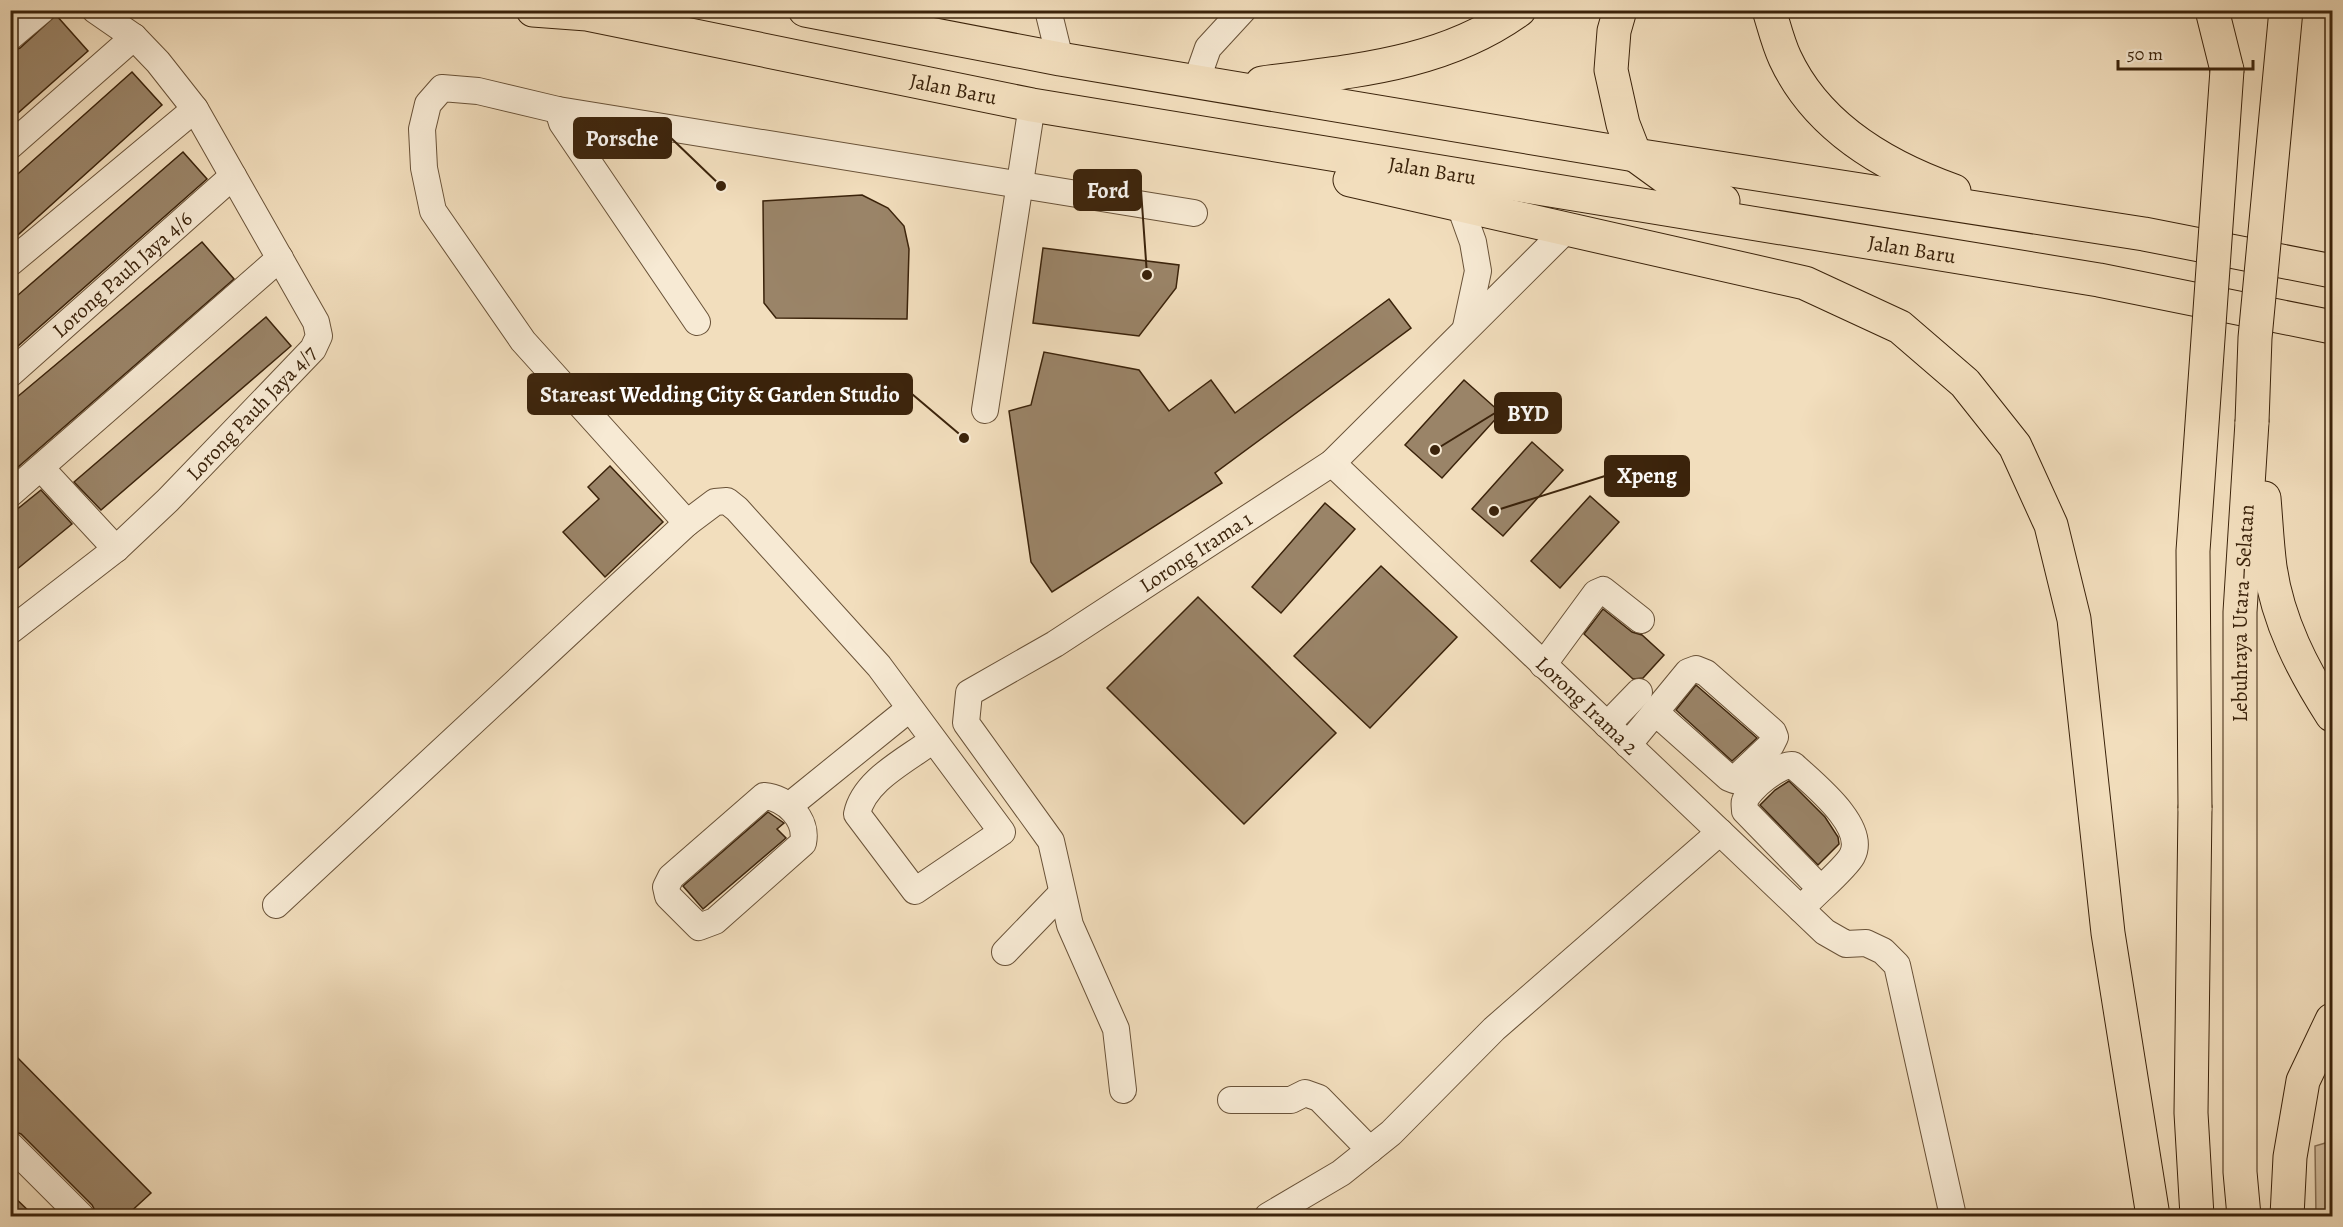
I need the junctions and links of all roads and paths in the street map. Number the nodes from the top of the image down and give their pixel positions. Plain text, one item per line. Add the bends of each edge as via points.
1 (42, 10) edge
2 (95, 10) edge
3 (533, 10) edge
4 (805, 10) edge
5 (1048, 10) edge
6 (1243, 10) edge
7 (1519, 10) edge
8 (1620, 10) edge
9 (1768, 10) edge
10 (2212, 10) edge
11 (2233, 10) edge
12 (2286, 10) edge
13 (899, 16) edge
14 (10, 37) edge
15 (134, 37) junction
16 (1060, 59) junction
17 (2227, 70) junction
18 (1196, 82) junction
19 (1227, 87) junction
20 (1032, 105) junction
21 (195, 109) junction
22 (558, 110) junction
23 (1167, 128) junction
24 (10, 146) edge
25 (1635, 155) junction
26 (233, 176) junction
27 (1021, 184) junction
28 (1459, 202) junction
29 (1194, 213) dead end
30 (2036, 217) junction
31 (1567, 229) junction
32 (1834, 235) junction
33 (280, 258) junction
34 (10, 263) edge
35 (2332, 271) edge
36 (697, 322) dead end
37 (1466, 327) junction
38 (2332, 327) edge
39 (10, 374) edge
40 (985, 410) dead end
41 (2252, 422) junction
42 (1332, 463) junction
43 (41, 468) junction
44 (10, 494) edge
45 (687, 523) junction
46 (116, 549) junction
47 (1641, 620) dead end
48 (10, 631) edge
49 (1543, 665) junction
50 (1639, 692) dead end
51 (909, 709) junction
52 (1655, 712) junction
53 (2332, 715) edge
54 (1607, 725) junction
55 (933, 740) junction
56 (1628, 745) junction
57 (789, 806) junction
58 (1720, 832) junction
59 (1820, 888) junction
60 (1061, 894) junction
61 (276, 905) dead end
62 (1801, 909) junction
63 (1005, 952) dead end
64 (2332, 1020) edge
65 (1124, 1090) dead end
66 (1231, 1100) dead end
67 (10, 1145) edge
68 (1370, 1150) junction
69 (81, 1216) edge
70 (1268, 1216) edge
71 (1953, 1216) edge
72 (2153, 1216) edge
73 (2198, 1216) edge
74 (2244, 1216) edge
75 (2287, 1216) edge

1 - 14 street
2 - 15 street, Lorong Pauh Jaya 4/7
3 - 20 highway, Jalan Baru via 587,14
4 - 13 highway
5 - 16 street
6 - 18 street via 1208,48
7 - 19 highway via 1494,28 1419,59
8 - 25 highway via 1611,70 1623,124
9 - 30 highway via 1786,59 1816,106 1863,148 1907,173
10 - 17 highway
11 - 17 highway
12 - 41 highway, Lebuhraya Utara–Selatan, bridge via 2255,338
13 - 16 highway
15 - 21 street, Lorong Pauh Jaya 4/7
15 - 24 street
16 - 18 highway
17 - 73 highway, bridge via 2193,550 2191,1113
18 - 19 highway
19 - 25 highway
20 - 23 highway, Jalan Baru
20 - 27 street
21 - 26 street, Lorong Pauh Jaya 4/7
21 - 34 street
22 - 27 street
22 - 36 street via 562,123
22 - 45 street via 477,91 442,88 428,105 422,129 424,168 433,212 523,341
23 - 28 highway via 1227,152
23 - 32 highway, Jalan Baru
25 - 30 highway
25 - 32 highway via 1679,187
26 - 33 street, Lorong Pauh Jaya 4/7
26 - 39 street, Lorong Pauh Jaya 4/6
27 - 29 street
27 - 40 street
28 - 31 highway
28 - 37 street via 1478,271
30 - 35 highway
31 - 37 street, Lorong Irama 1
31 - 72 highway via 1805,283 1899,327 1965,383 2015,446 2051,525 2074,619 2108,933
32 - 38 highway, Jalan Baru via 2099,280
33 - 43 street
33 - 46 street, Lorong Pauh Jaya 4/7 via 316,322 319,336 313,349
37 - 42 street, Lorong Irama 1
41 - 53 highway via 2270,569 2284,621 2306,674
41 - 74 highway, Lebuhraya Utara–Selatan via 2240,612 2240,1172
42 - 49 street, Lorong Irama 2
42 - 60 street, Lorong Irama 1 via 1055,644 969,693 966,723 1051,841
43 - 44 street
43 - 46 street
45 - 51 street via 715,502 727,501 732,505 879,666
45 - 61 street
46 - 48 street, Lorong Pauh Jaya 4/7
47 - 49 street via 1603,590 1596,593
49 - 54 street, Lorong Irama 2
50 - 54 street
51 - 55 street
51 - 57 street
52 - 52 street via 1688,672 1696,669 1706,673 1774,737 1771,745 1734,780
52 - 56 street
54 - 56 street, Lorong Irama 2
55 - 55 street via 1002,832 915,891 856,814 867,790
56 - 58 street, Lorong Irama 2
57 - 57 street via 804,828 803,843 715,921 699,927 668,896 666,887 671,877 764,796 778,797
58 - 62 street, Lorong Irama 2
58 - 68 street via 1494,1029
59 - 59 street via 1852,857 1856,844 1853,832 1833,804 1793,765 1786,764 1749,794 1744,801 1745,811
59 - 62 street
60 - 63 street
60 - 65 street via 1070,925 1116,1029
62 - 71 street, Lorong Irama 2 via 1825,932 1846,944 1866,943 1883,951 1897,965
64 - 75 highway via 2303,1081 2290,1157
66 - 68 street via 1291,1100 1305,1093 1318,1098
67 - 69 street
68 - 70 street via 1341,1173

